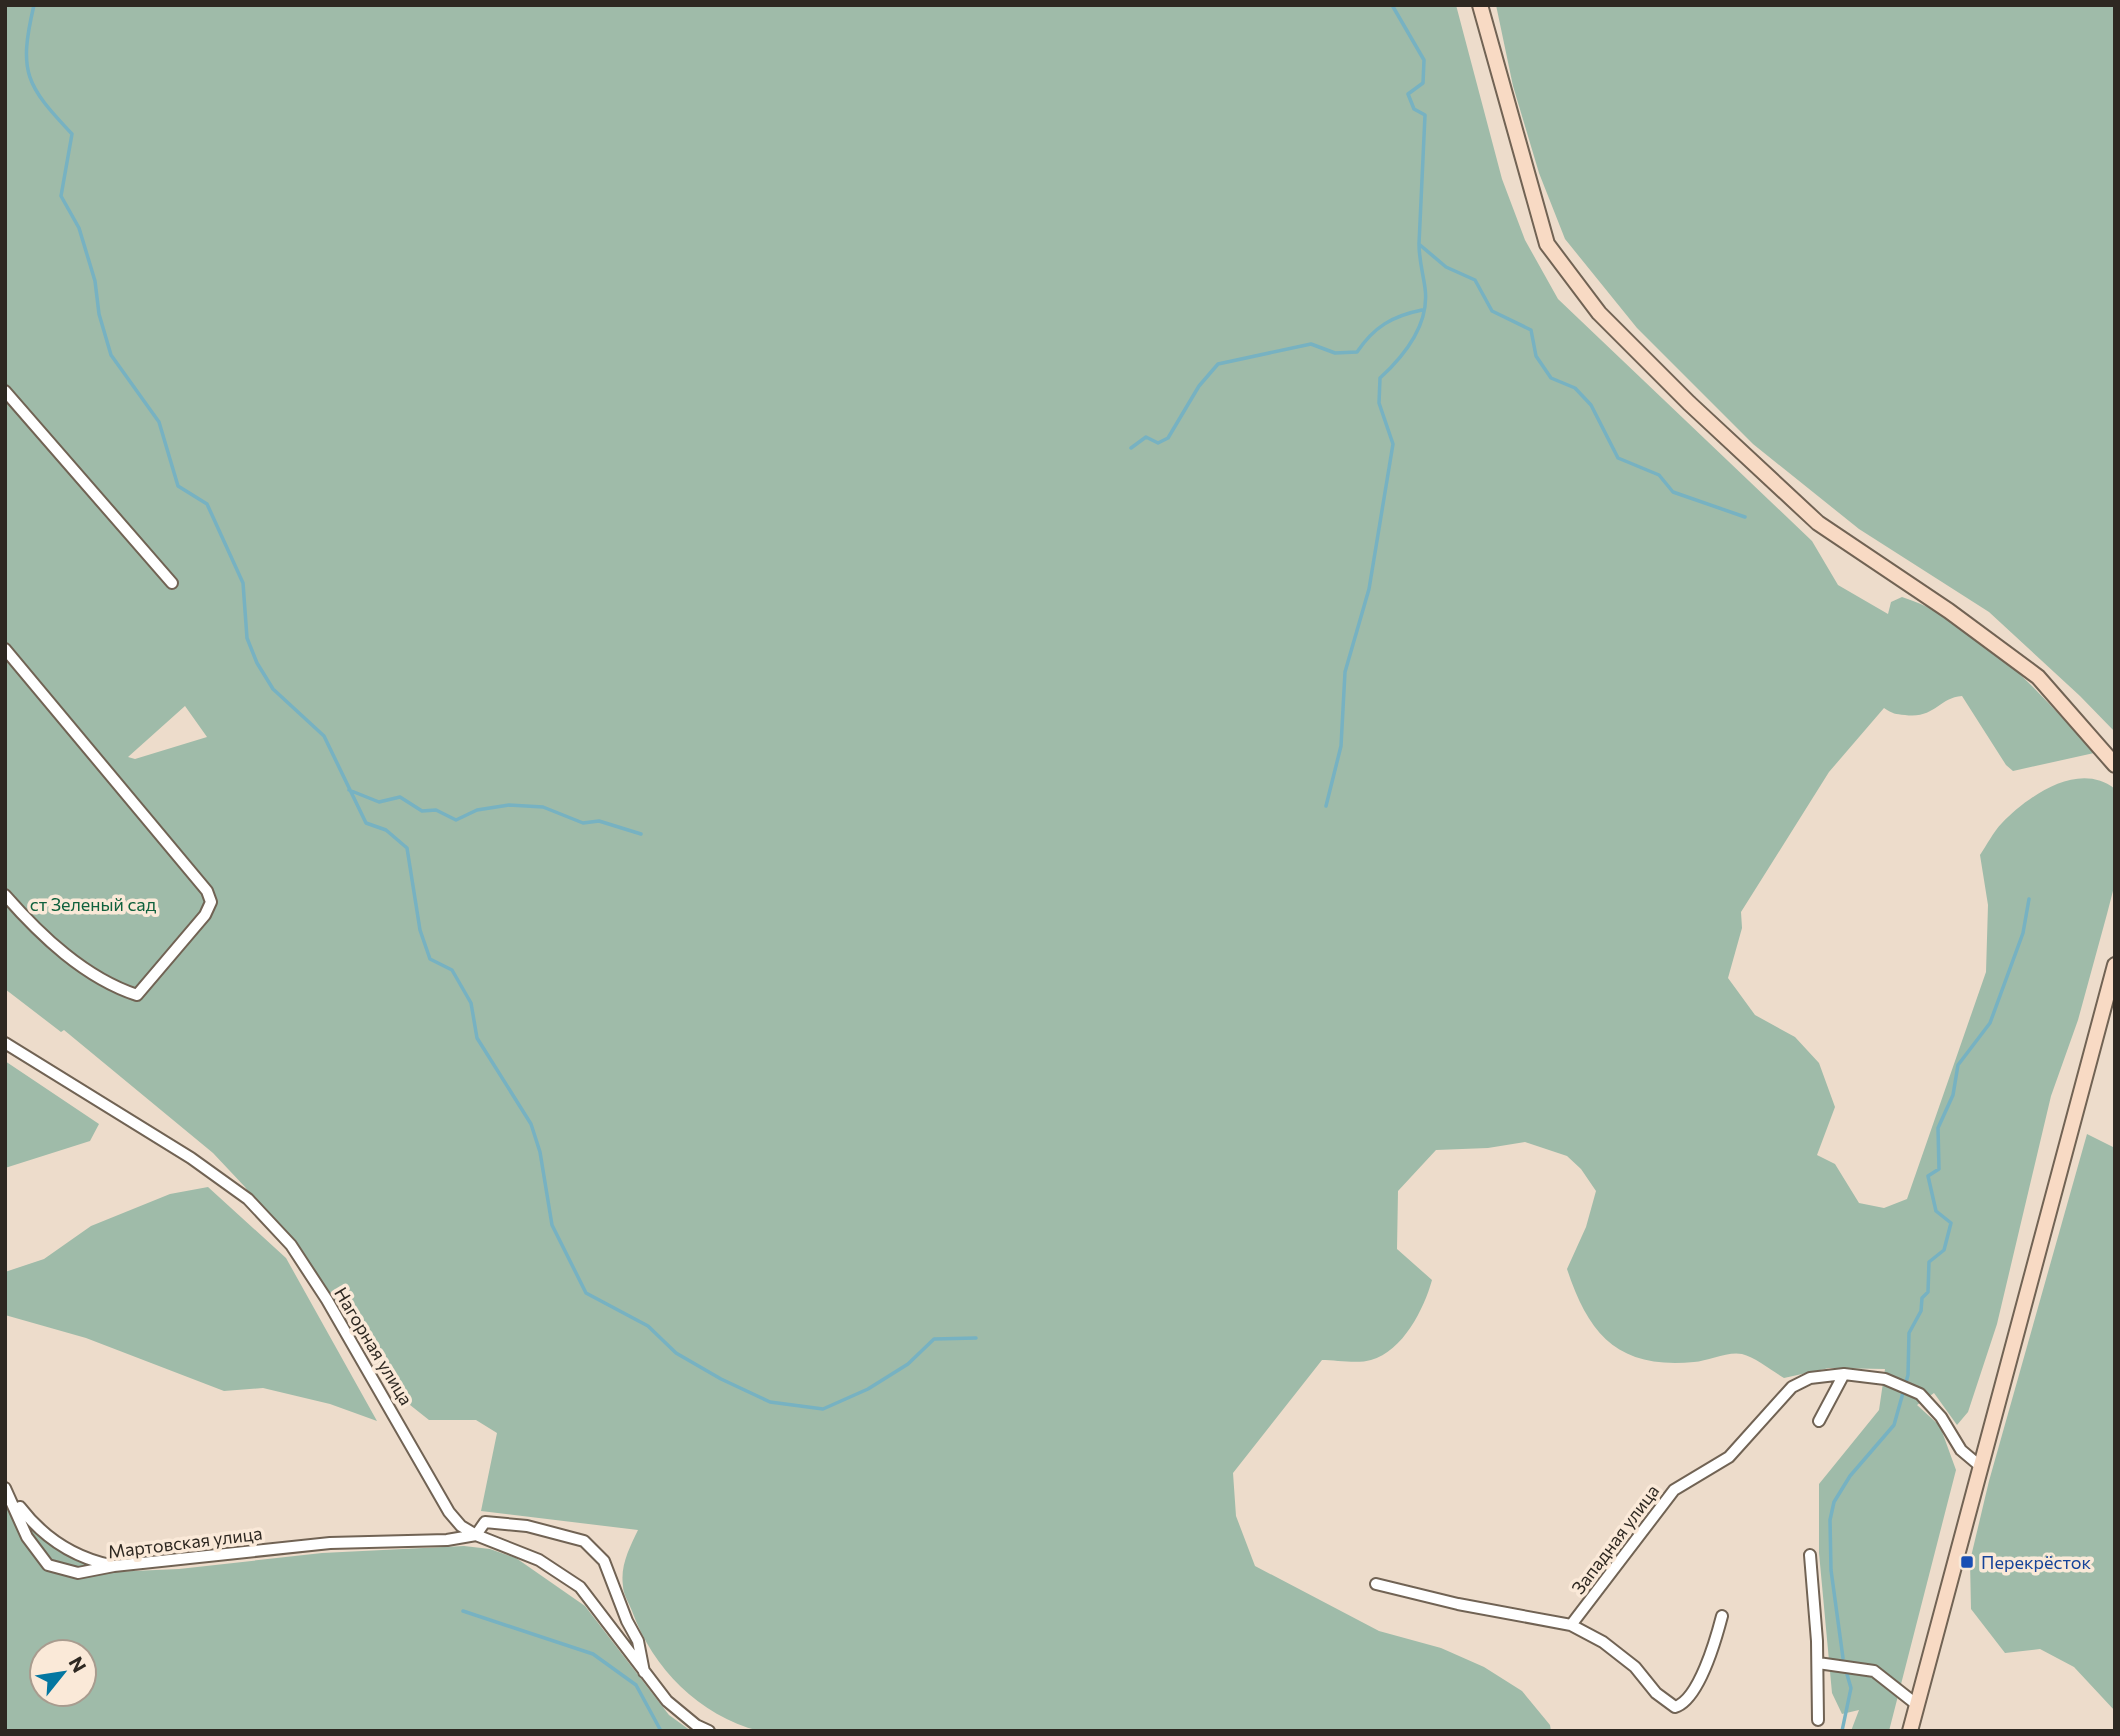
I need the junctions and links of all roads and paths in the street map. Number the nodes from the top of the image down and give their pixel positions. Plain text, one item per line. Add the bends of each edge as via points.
1 (1480, 5) edge
2 (5, 391) edge
3 (172, 583) dead end
4 (5, 649) edge
5 (2115, 765) edge
6 (5, 895) edge
7 (2115, 965) edge
8 (5, 1043) edge
9 (1844, 1374) junction
10 (1819, 1421) dead end
11 (1980, 1466) junction
12 (8, 1492) edge
13 (476, 1535) junction
14 (1810, 1555) dead end
15 (114, 1566) junction
16 (1376, 1584) dead end
17 (1722, 1616) dead end
18 (1571, 1625) junction
19 (1818, 1663) junction
20 (644, 1672) junction
21 (1916, 1704) junction
22 (1818, 1720) dead end
23 (709, 1731) edge
24 (1910, 1731) edge

1 - 5 street via 1547,244 1599,313 1818,523 2038,677
2 - 3 street
4 - 6 street via 207,891 211,902 137,995 111,986 38,932
7 - 11 street
8 - 13 street, Нагорная улица via 191,1158 248,1199 291,1245 386,1399 431,1484 461,1526
9 - 10 street
9 - 11 street, Западная улица via 1885,1379 1920,1394 1961,1450
9 - 18 street, Западная улица via 1810,1378 1792,1387 1729,1457 1674,1490
11 - 21 street
12 - 15 street via 33,1524 66,1550
12 - 15 street, Мартовская улица via 27,1537 48,1564 78,1573
13 - 15 street, Мартовская улица via 330,1543
13 - 20 street via 539,1560 580,1587
13 - 20 street via 485,1522 527,1526 584,1541 604,1561 638,1641
14 - 19 street
16 - 18 street via 1458,1605
17 - 18 street via 1698,1680 1684,1703 1675,1707 1635,1667
19 - 21 street via 1874,1671
19 - 22 street
20 - 23 street via 667,1701
21 - 24 street

